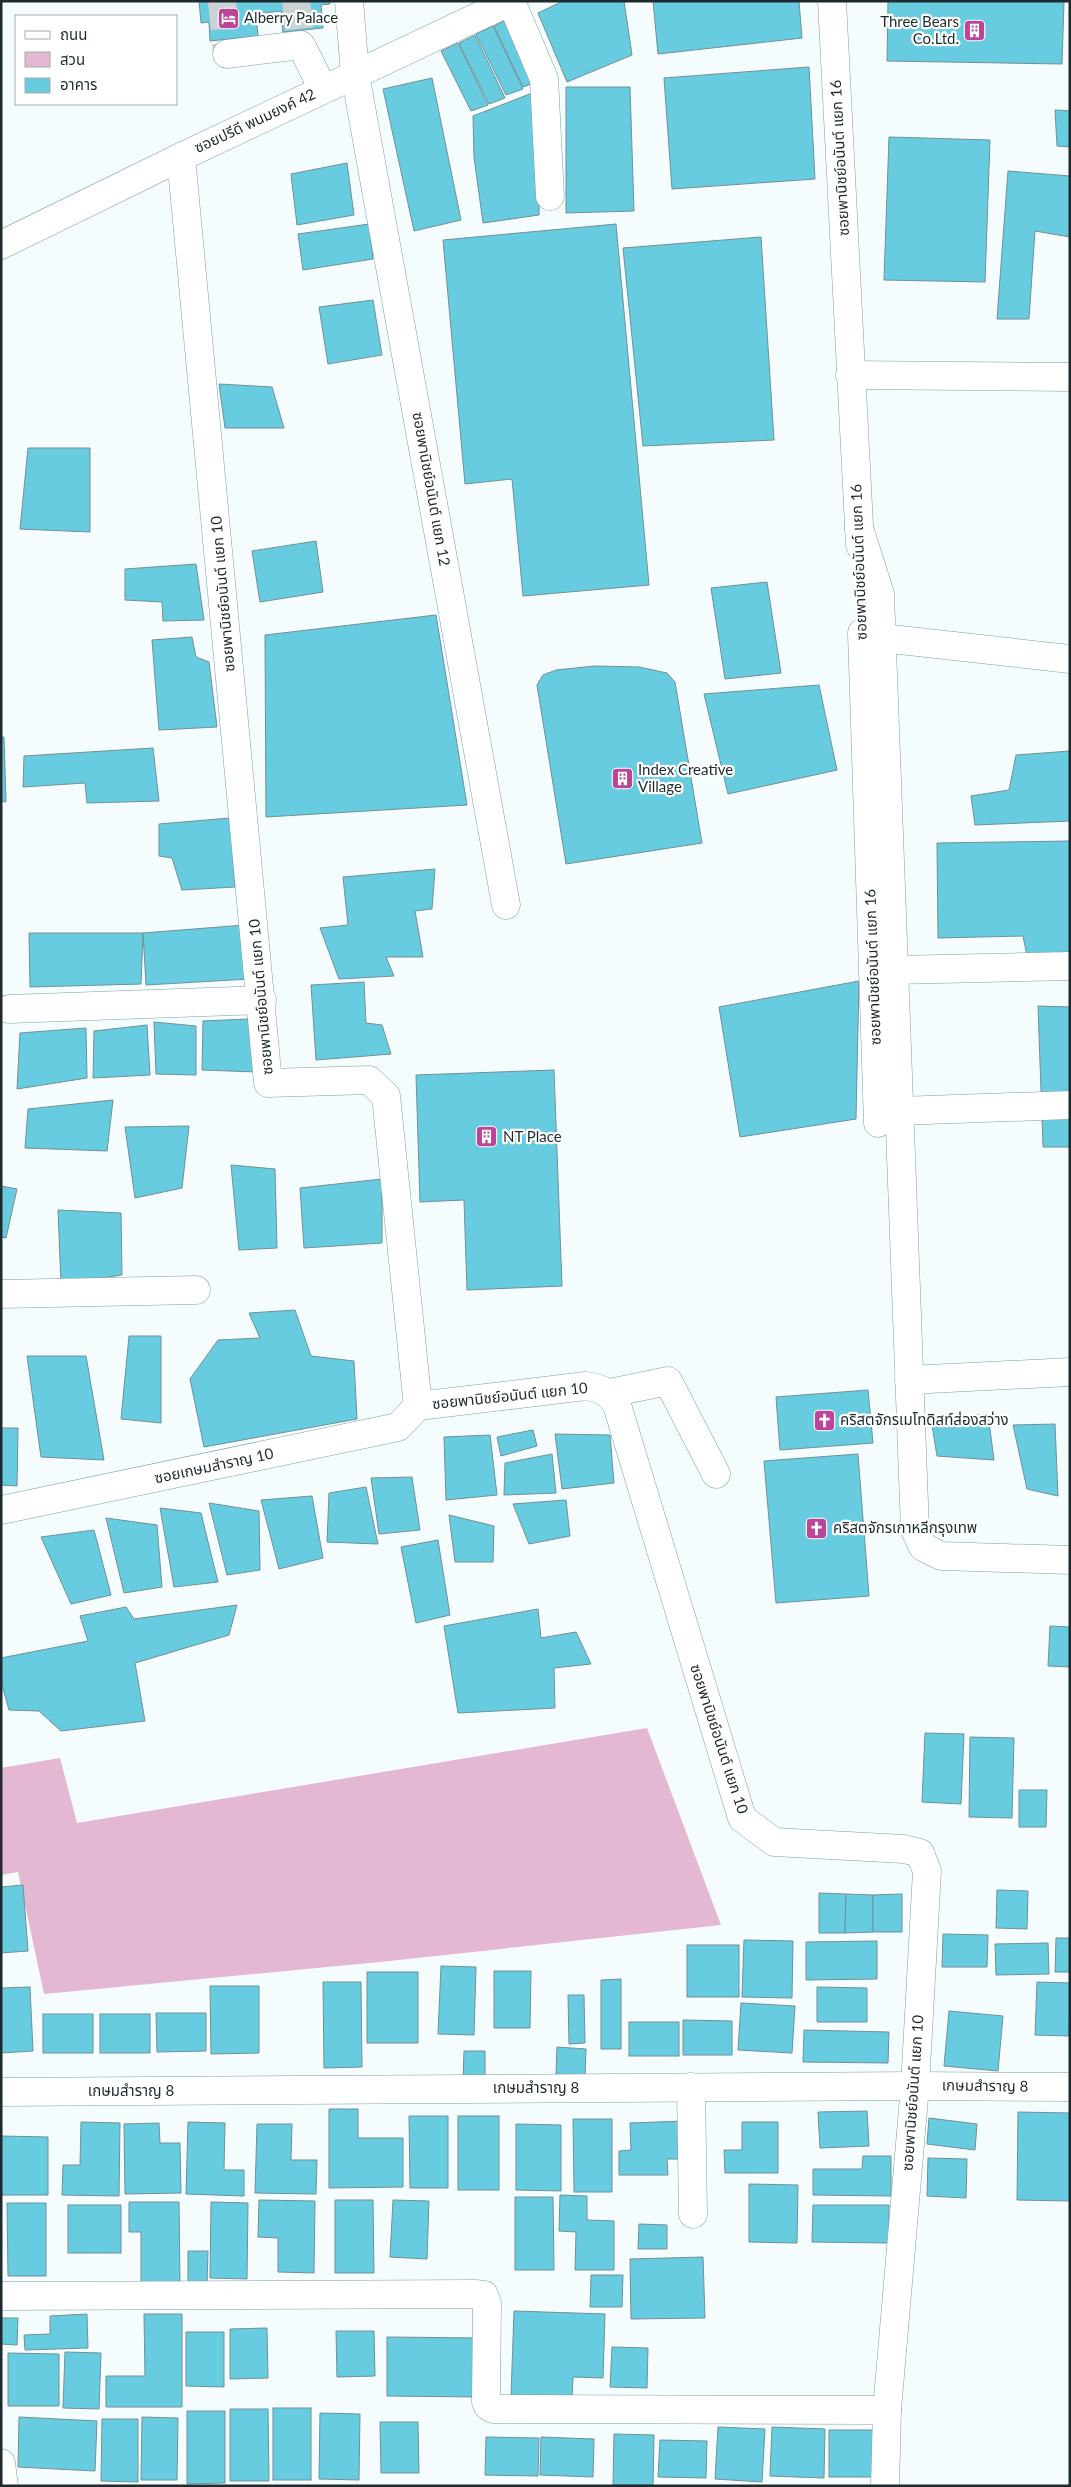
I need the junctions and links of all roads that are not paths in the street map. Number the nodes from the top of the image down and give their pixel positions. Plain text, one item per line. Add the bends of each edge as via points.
1 (349, 1) edge
2 (511, 1) edge
3 (832, 1) edge
4 (227, 54) dead end
5 (355, 74) junction
6 (323, 89) junction
7 (181, 157) junction
8 (550, 196) dead end
9 (1, 245) edge
10 (850, 375) junction
11 (1070, 376) edge
12 (859, 528) junction
13 (882, 638) junction
14 (1070, 659) edge
15 (506, 905) dead end
16 (1070, 966) edge
17 (894, 970) junction
18 (262, 1000) junction
19 (9, 1009) dead end
20 (1070, 1105) edge
21 (889, 1117) junction
22 (196, 1290) dead end
23 (1, 1294) edge
24 (1070, 1372) edge
25 (909, 1380) junction
26 (610, 1393) junction
27 (418, 1406) junction
28 (716, 1474) dead end
29 (1, 1510) edge
30 (1070, 1560) edge
31 (915, 2086) junction
32 (1070, 2087) edge
33 (692, 2088) junction
34 (1, 2092) edge
35 (693, 2214) dead end
36 (1, 2296) edge
37 (887, 2410) junction
38 (1, 2463) edge
39 (4, 2486) edge
40 (885, 2486) edge

1 - 5 street, ซอยพานิชย์อนันต์ แยก 12
2 - 5 street, ซอยปรีดี พนมยงค์ 42
2 - 8 street via 544,79
3 - 10 street, ซอยพานิชย์อนันต์ แยก 16
4 - 6 street via 301,45
5 - 6 street, ซอยปรีดี พนมยงค์ 42
5 - 15 street, ซอยพานิชย์อนันต์ แยก 12
6 - 7 street, ซอยปรีดี พนมยงค์ 42
7 - 9 street, ซอยปรีดี พนมยงค์ 42
7 - 18 street, ซอยพานิชย์อนันต์ แยก 10
10 - 11 street
10 - 12 street, ซอยพานิชย์อนันต์ แยก 16
12 - 13 street via 880,594
12 - 21 street, ซอยพานิชย์อนันต์ แยก 16
13 - 14 street
13 - 17 street
16 - 17 street
17 - 21 street
18 - 19 street
18 - 27 street, ซอยพานิชย์อนันต์ แยก 10 via 268,1084 370,1080 386,1096
20 - 21 street
21 - 25 street
22 - 23 street
24 - 25 street
25 - 30 street via 915,1530 923,1547 941,1556
26 - 27 street, ซอยพานิชย์อนันต์ แยก 10 via 586,1386
26 - 28 street via 668,1381
26 - 31 street, ซอยพานิชย์อนันต์ แยก 10 via 617,1405 742,1818 774,1842 904,1849 920,1854 927,1871
27 - 29 street, ซอยเกษมสำราญ 10 via 398,1427
31 - 32 street, เกษมสำราญ 8
31 - 33 street, เกษมสำราญ 8
31 - 37 street, ซอยพานิชย์อนันต์ แยก 10
33 - 34 street, เกษมสำราญ 8
33 - 35 street
36 - 37 street via 475,2294 484,2296 487,2303 486,2402 493,2409
37 - 40 street, ซอยพานิชย์อนันต์ แยก 10
38 - 39 street

